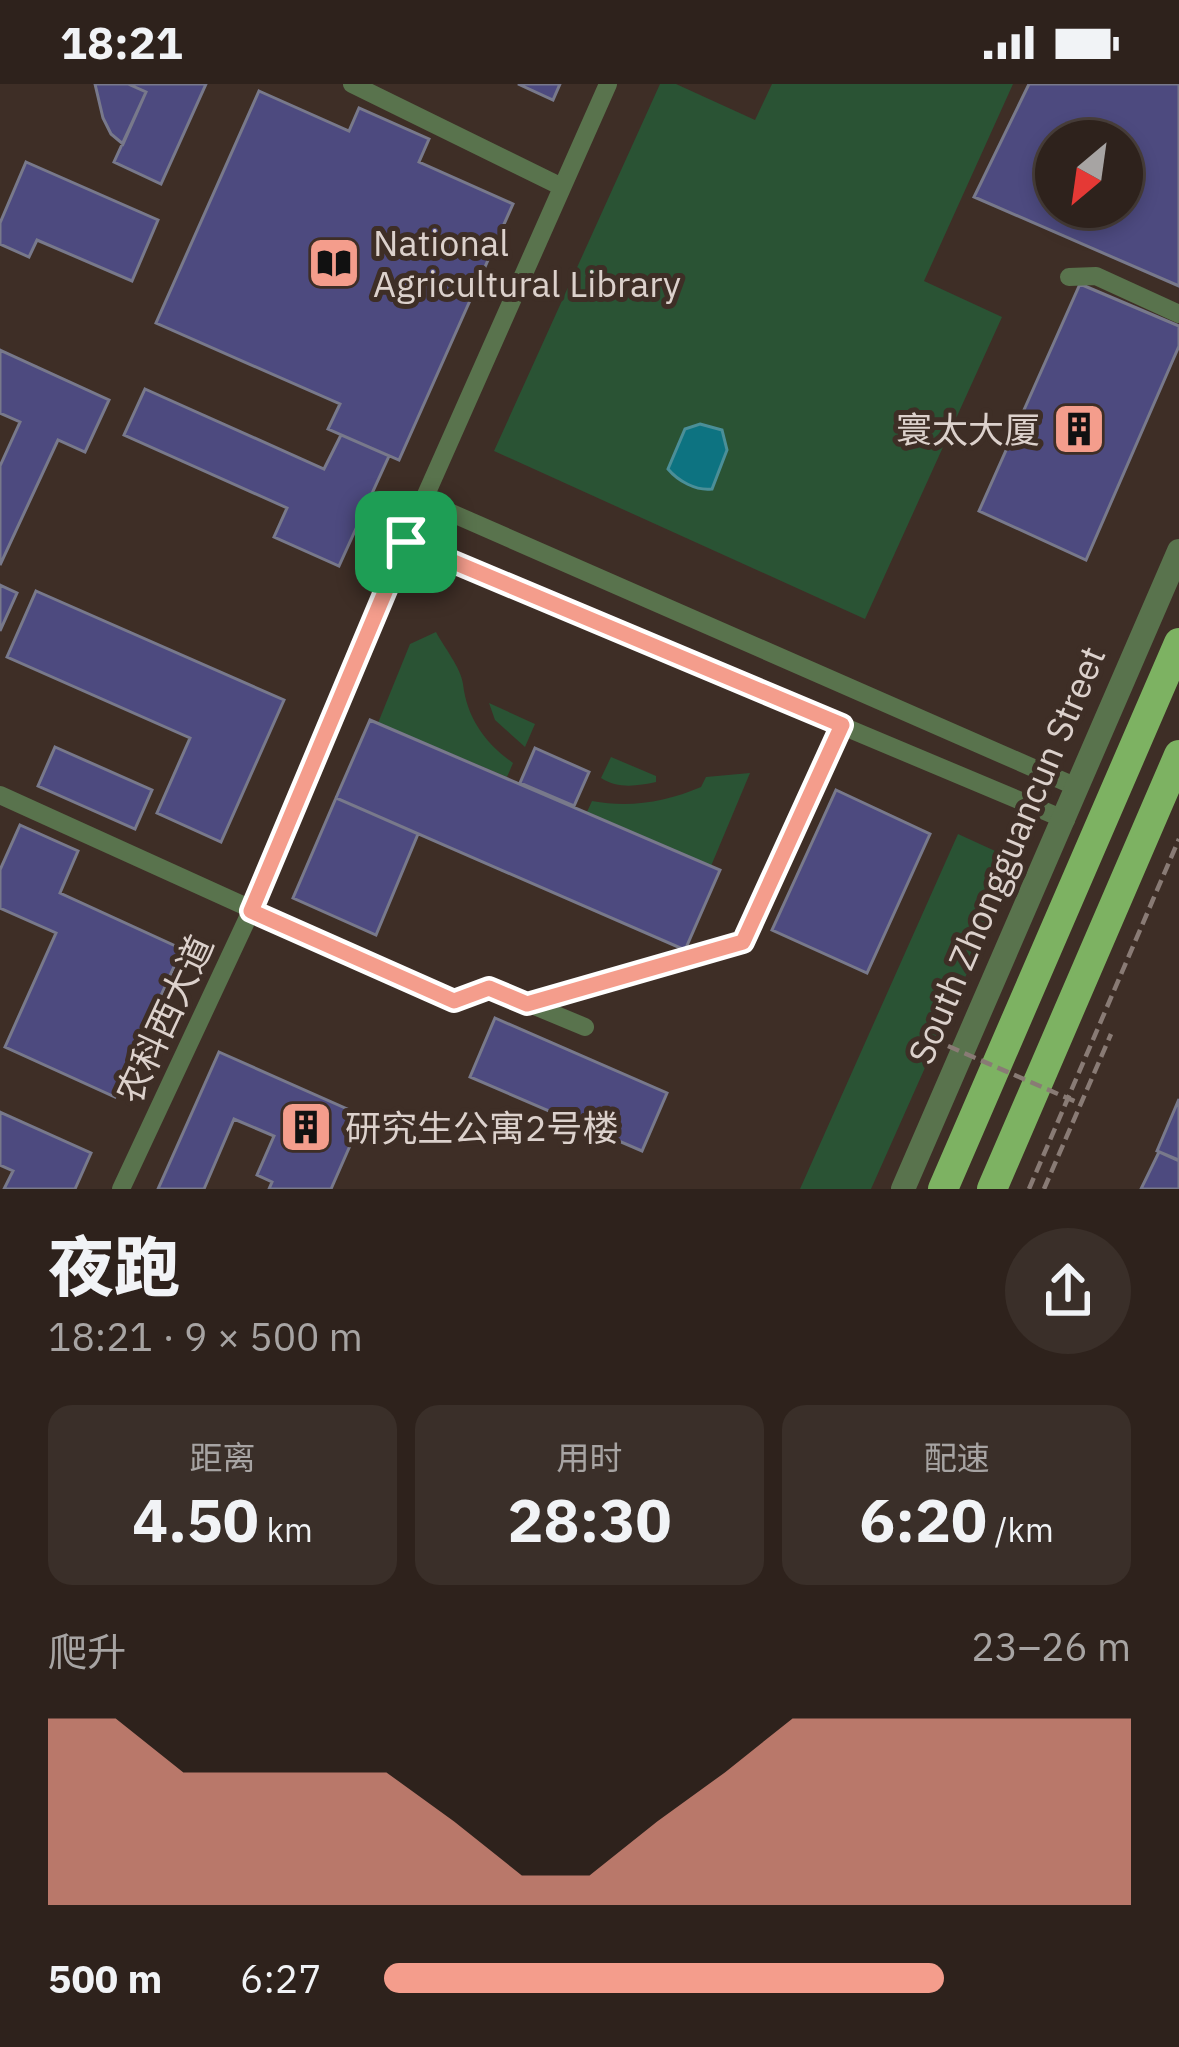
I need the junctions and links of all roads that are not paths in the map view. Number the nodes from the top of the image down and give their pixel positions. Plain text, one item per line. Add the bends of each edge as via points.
1 (352, 84) edge
2 (608, 84) edge
3 (562, 187) junction
4 (1069, 277) dead end
5 (1179, 314) edge
6 (424, 501) junction
7 (406, 542) junction
8 (1179, 551) edge
9 (1179, 643) edge
10 (1179, 755) edge
11 (1079, 788) junction
12 (0, 794) edge
13 (1066, 820) junction
14 (251, 911) junction
15 (585, 1027) dead end
16 (122, 1189) edge
17 (903, 1189) edge
18 (943, 1189) edge
19 (992, 1189) edge

1 - 3 street
2 - 3 street, 农科西大道
3 - 6 street, 农科西大道
4 - 5 street via 1096,276
6 - 7 street, 农科西大道
6 - 11 street
7 - 13 street
7 - 14 street, 农科西大道
8 - 11 street, South Zhongguancun Street
9 - 18 main road, South Zhongguancun Street
10 - 19 main road
11 - 13 street, South Zhongguancun Street
12 - 14 street
13 - 17 street, South Zhongguancun Street
14 - 15 street via 454,1001 489,988
14 - 16 street, 农科西大道

